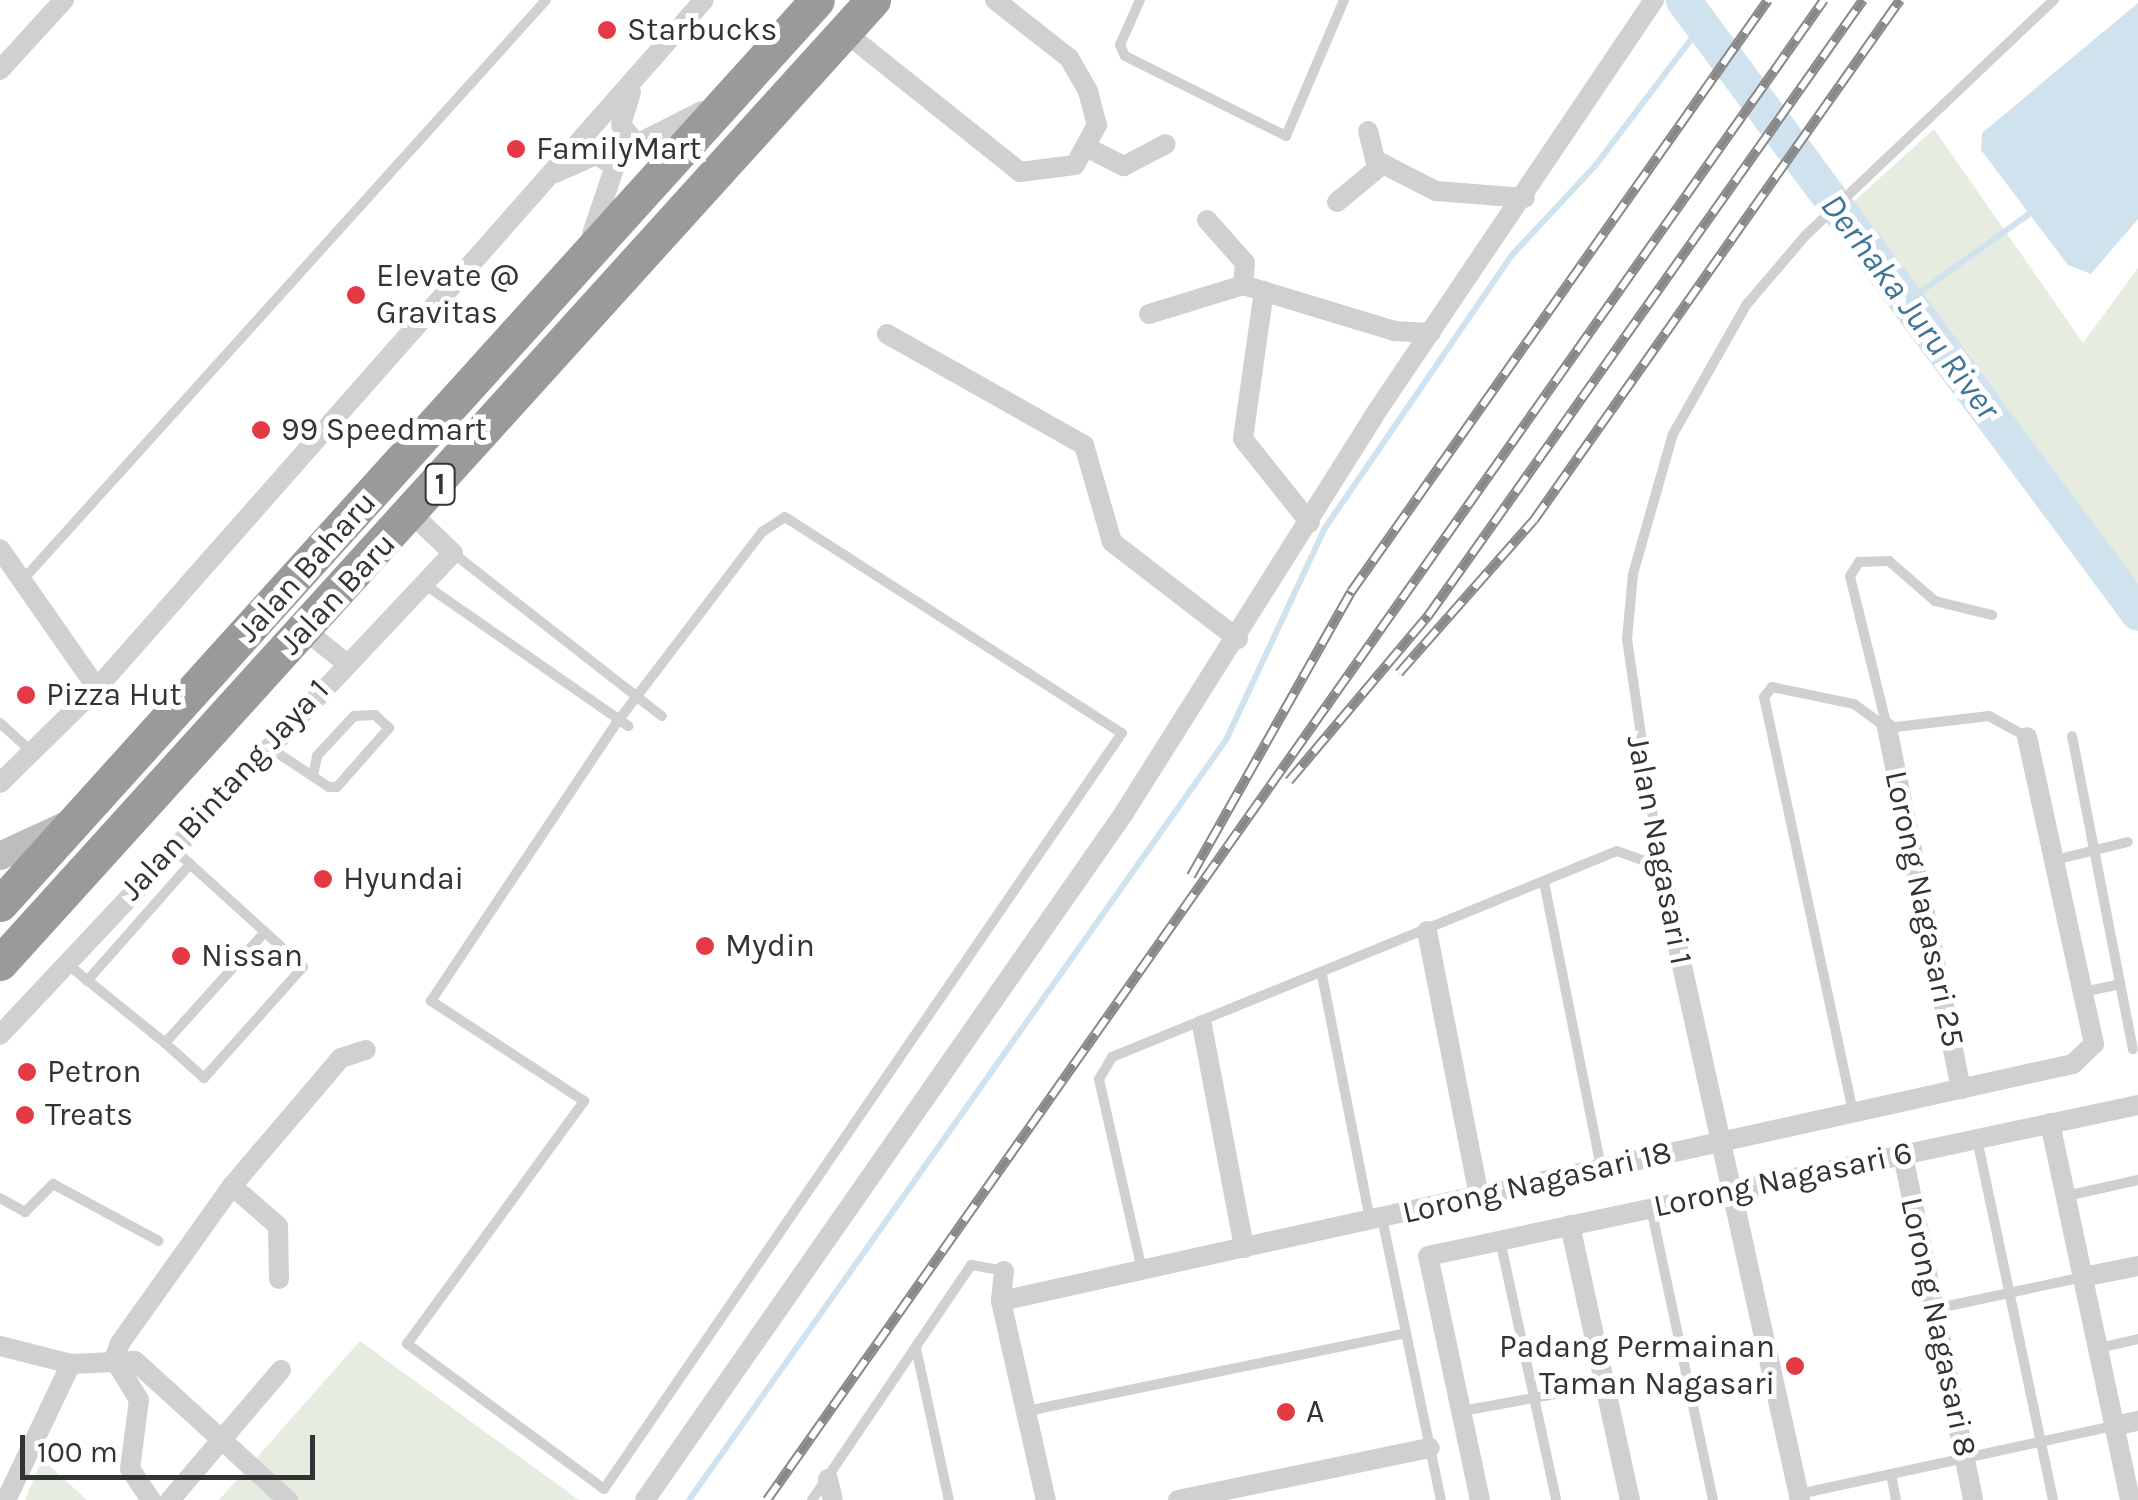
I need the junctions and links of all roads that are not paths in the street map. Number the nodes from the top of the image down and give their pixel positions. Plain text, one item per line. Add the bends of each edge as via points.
1 (64, 0) edge
2 (546, 0) edge
3 (704, 0) edge
4 (817, 0) edge
5 (873, 0) edge
6 (995, 0) edge
7 (1140, 0) edge
8 (1344, 0) edge
9 (1654, 0) edge
10 (2054, 0) edge
11 (846, 33) junction
12 (0, 70) edge
13 (640, 72) junction
14 (723, 98) junction
15 (1368, 130) dead end
16 (1166, 144) dead end
17 (1090, 149) junction
18 (1377, 166) junction
19 (541, 181) junction
20 (1524, 198) junction
21 (1337, 202) dead end
22 (1207, 220) dead end
23 (586, 250) junction
24 (1243, 284) junction
25 (1264, 291) junction
26 (1149, 314) dead end
27 (1431, 333) junction
28 (887, 334) dead end
29 (412, 514) junction
30 (1310, 523) junction
31 (1, 552) edge
32 (453, 553) junction
33 (423, 583) junction
34 (19, 584) junction
35 (1992, 615) dead end
36 (305, 630) junction
37 (1238, 639) junction
38 (346, 663) junction
39 (97, 688) junction
40 (637, 698) junction
41 (662, 716) dead end
42 (0, 723) edge
43 (623, 724) junction
44 (1887, 728) junction
45 (2072, 736) dead end
46 (2027, 737) joint
47 (267, 746) junction
48 (32, 752) junction
49 (313, 776) junction
50 (0, 784) edge
51 (77, 822) junction
52 (2128, 842) dead end
53 (170, 846) junction
54 (2095, 850) junction
55 (0, 856) edge
56 (2054, 860) junction
57 (190, 864) junction
58 (1660, 866) junction
59 (1544, 882) junction
60 (0, 904) edge
61 (1428, 931) junction
62 (265, 932) junction
63 (65, 962) junction
64 (0, 963) edge
65 (1322, 975) junction
66 (86, 981) junction
67 (2120, 984) junction
68 (2082, 992) junction
69 (1202, 1025) junction
70 (1, 1033) edge
71 (166, 1043) junction
72 (2134, 1049) dead end
73 (366, 1050) dead end
74 (1961, 1089) junction
75 (2138, 1105) edge
76 (1853, 1113) junction
77 (2050, 1124) junction
78 (1976, 1139) junction
79 (1722, 1142) junction
80 (1902, 1155) junction
81 (1601, 1169) junction
82 (2138, 1180) edge
83 (232, 1186) junction
84 (1733, 1191) junction
85 (1480, 1196) junction
86 (2065, 1196) junction
87 (0, 1198) edge
88 (1652, 1208) junction
89 (1376, 1219) junction
90 (1570, 1225) junction
91 (1500, 1240) junction
92 (160, 1241) dead end
93 (1244, 1248) junction
94 (2138, 1266) edge
95 (1142, 1270) junction
96 (1004, 1271) joint
97 (2082, 1277) junction
98 (279, 1279) dead end
99 (2010, 1292) junction
100 (1001, 1301) junction
101 (1934, 1309) junction
102 (1406, 1332) junction
103 (2138, 1339) edge
104 (0, 1346) edge
105 (916, 1348) junction
106 (2098, 1348) junction
107 (114, 1359) junction
108 (71, 1364) junction
109 (281, 1370) dead end
110 (1605, 1385) junction
111 (1534, 1398) junction
112 (1027, 1411) junction
113 (1461, 1411) junction
114 (2138, 1421) edge
115 (2114, 1426) junction
116 (226, 1442) junction
117 (2040, 1442) junction
118 (1430, 1448) junction
119 (1964, 1458) junction
120 (1891, 1474) junction
121 (831, 1490) edge
122 (1799, 1497) edge
123 (2138, 1497) edge
124 (2130, 1499) edge
125 (6, 1500) edge
126 (152, 1500) edge
127 (170, 1500) edge
128 (288, 1500) edge
129 (645, 1500) edge
130 (812, 1500) edge
131 (949, 1500) edge
132 (1046, 1500) edge
133 (1178, 1500) edge
134 (1442, 1500) edge
135 (1480, 1500) edge
136 (1556, 1500) edge
137 (1630, 1500) edge
138 (1713, 1500) edge
139 (1896, 1500) edge
140 (1973, 1500) edge
141 (2053, 1500) edge

1 - 12 street
2 - 34 lane
3 - 13 street
4 - 14 highway, Jalan Baharu / 1
5 - 11 highway, Jalan Baru / 1
6 - 17 street via 1070,58 1097,125
7 - 8 lane via 1120,45 1125,56 1286,136
9 - 20 street
10 - 58 lane, Jalan Nagasari 1 via 1806,235 1704,372 1673,434 1633,574 1633,719
11 - 17 street via 1020,172 1075,165
11 - 29 highway, Jalan Baru / 1
13 - 14 street via 620,125 637,144
13 - 19 street
14 - 23 highway, Jalan Baharu / 1
15 - 18 street
16 - 17 street via 1124,166
18 - 20 street via 1458,196
18 - 21 street
19 - 23 street via 596,155 616,166
19 - 39 street
20 - 27 street
22 - 24 street via 1245,263
23 - 51 highway, Jalan Baharu / 1
24 - 25 street
24 - 26 street
25 - 27 street
25 - 30 street via 1242,439
27 - 30 street
28 - 37 street via 1084,445 1112,542
29 - 32 street
29 - 36 highway, Jalan Baru / 1
30 - 37 street
31 - 34 street
32 - 33 street, Jalan Bintang Jaya 1
32 - 40 lane
33 - 38 street, Jalan Bintang Jaya 1
33 - 43 lane
34 - 39 street
35 - 44 lane via 1935,602 1888,560 1859,562 1850,576
36 - 38 street
36 - 64 highway, Jalan Baru / 1
37 - 129 street via 944,1078
38 - 47 street, Jalan Bintang Jaya 1
39 - 48 street
40 - 41 lane
40 - 43 lane
40 - 43 lane via 762,532 785,518 1122,733 604,1489 407,1344 584,1101 431,1001
42 - 48 lane
44 - 46 lane via 1989,716
44 - 74 street, Lorong Nagasari 25
44 - 76 lane via 1854,704 1772,687 1764,696
45 - 54 lane
46 - 56 street
47 - 49 lane
47 - 53 street, Jalan Bintang Jaya 1
48 - 50 street
49 - 49 lane via 338,787 388,728 375,715 354,716 317,756
51 - 55 street
51 - 60 highway, 1
52 - 54 lane
53 - 57 lane
53 - 63 street, Jalan Bintang Jaya 1
54 - 56 lane
54 - 67 lane
56 - 68 street
57 - 62 lane
57 - 66 lane
58 - 59 lane via 1617,851
58 - 79 street, Jalan Nagasari 1
59 - 61 lane
59 - 81 lane
61 - 65 lane
61 - 85 street
62 - 71 lane
62 - 71 lane via 304,967 204,1078
63 - 66 lane
63 - 70 street, Jalan Bintang Jaya 1
65 - 69 lane
65 - 89 lane
66 - 71 lane
67 - 68 lane
67 - 72 lane
68 - 74 street, Lorong Nagasari 18 via 2094,1044 2074,1064
69 - 93 street
69 - 95 lane via 1112,1057 1099,1078
73 - 83 street via 340,1058
74 - 76 street, Lorong Nagasari 18
75 - 77 street, Lorong Nagasari 6
76 - 79 street, Lorong Nagasari 18
77 - 78 street, Lorong Nagasari 6
77 - 86 street
78 - 80 street, Lorong Nagasari 6
78 - 99 lane
79 - 81 street, Lorong Nagasari 18
79 - 84 street, Jalan Nagasari 1
80 - 84 street, Lorong Nagasari 6
80 - 101 street, Lorong Nagasari 8
81 - 85 street, Lorong Nagasari 18
82 - 86 lane
83 - 98 street via 278,1226
83 - 107 street
84 - 88 street, Lorong Nagasari 6
84 - 122 street, Jalan Nagasari 1
85 - 89 street, Lorong Nagasari 18
86 - 97 street
87 - 92 lane via 25,1212 52,1184
88 - 90 street, Lorong Nagasari 6
88 - 138 lane
89 - 93 street, Lorong Nagasari 18
89 - 102 lane
90 - 91 street, Lorong Nagasari 6
90 - 110 street
91 - 111 lane
91 - 113 street, Lorong Nagasari 6 via 1428,1256
93 - 95 street, Lorong Nagasari 18
94 - 97 street
95 - 100 street, Lorong Nagasari 18
96 - 100 street
96 - 105 lane via 971,1265
97 - 99 lane
97 - 106 street
99 - 101 lane
99 - 117 lane
100 - 112 street
101 - 119 street, Lorong Nagasari 8
102 - 112 lane
102 - 118 lane
103 - 106 lane
104 - 108 street
105 - 121 lane
105 - 131 lane
106 - 115 street
107 - 108 street
107 - 116 street via 135,1360
107 - 126 street via 139,1400 130,1469
108 - 125 street
109 - 116 street
110 - 111 lane
110 - 137 street
111 - 113 lane
111 - 136 lane
112 - 132 street
113 - 135 street
114 - 115 street
115 - 117 lane
115 - 124 street
116 - 127 street
116 - 128 street
117 - 119 lane
117 - 141 lane
118 - 133 street
118 - 134 lane
119 - 120 lane
119 - 140 street, Lorong Nagasari 8
120 - 122 lane
120 - 139 lane
121 - 130 lane
123 - 124 lane

